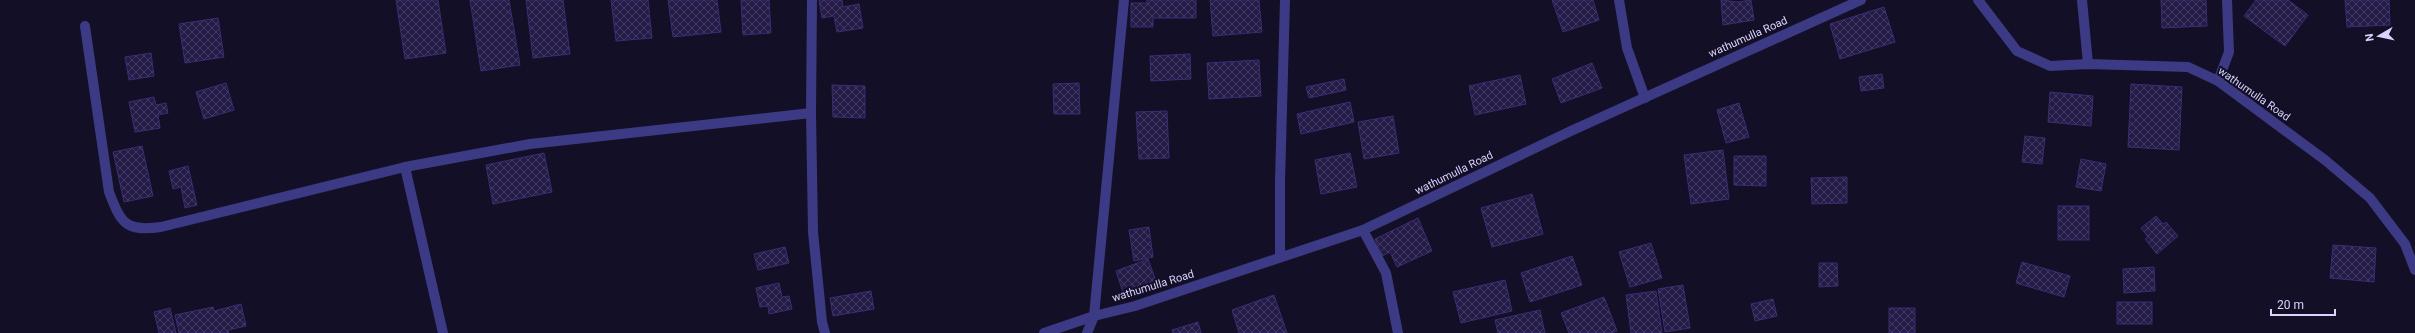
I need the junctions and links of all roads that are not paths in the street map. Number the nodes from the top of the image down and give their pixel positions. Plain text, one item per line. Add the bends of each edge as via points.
1 (812, 0) edge
2 (1124, 0) edge
3 (1285, 0) edge
4 (1619, 0) edge
5 (1861, 0) edge
6 (1978, 0) edge
7 (2082, 0) edge
8 (2227, 0) edge
9 (85, 26) dead end
10 (2088, 64) junction
11 (2218, 81) junction
12 (1644, 98) junction
13 (811, 113) junction
14 (405, 167) junction
15 (1364, 230) junction
16 (1280, 257) junction
17 (2415, 270) edge
18 (1094, 316) junction
19 (443, 333) edge
20 (825, 333) edge
21 (1044, 333) edge
22 (1087, 333) edge
23 (1398, 333) edge

1 - 13 street
2 - 18 street
3 - 16 street
4 - 12 street via 1627,48
5 - 12 street, wathumulla Road
6 - 10 street, wathumulla Road via 2017,51 2050,66
7 - 10 street
8 - 11 street via 2229,52
9 - 14 street via 109,192 116,210 126,224 140,230 160,227
10 - 11 street, wathumulla Road via 2188,67
11 - 17 street, wathumulla Road via 2325,160 2370,198 2404,244
12 - 15 street, wathumulla Road
13 - 14 street via 530,144
13 - 20 street via 813,232
14 - 19 street
15 - 16 street, wathumulla Road
15 - 23 street via 1386,273
16 - 18 street, wathumulla Road via 1135,306
18 - 21 street, wathumulla Road
18 - 22 street

